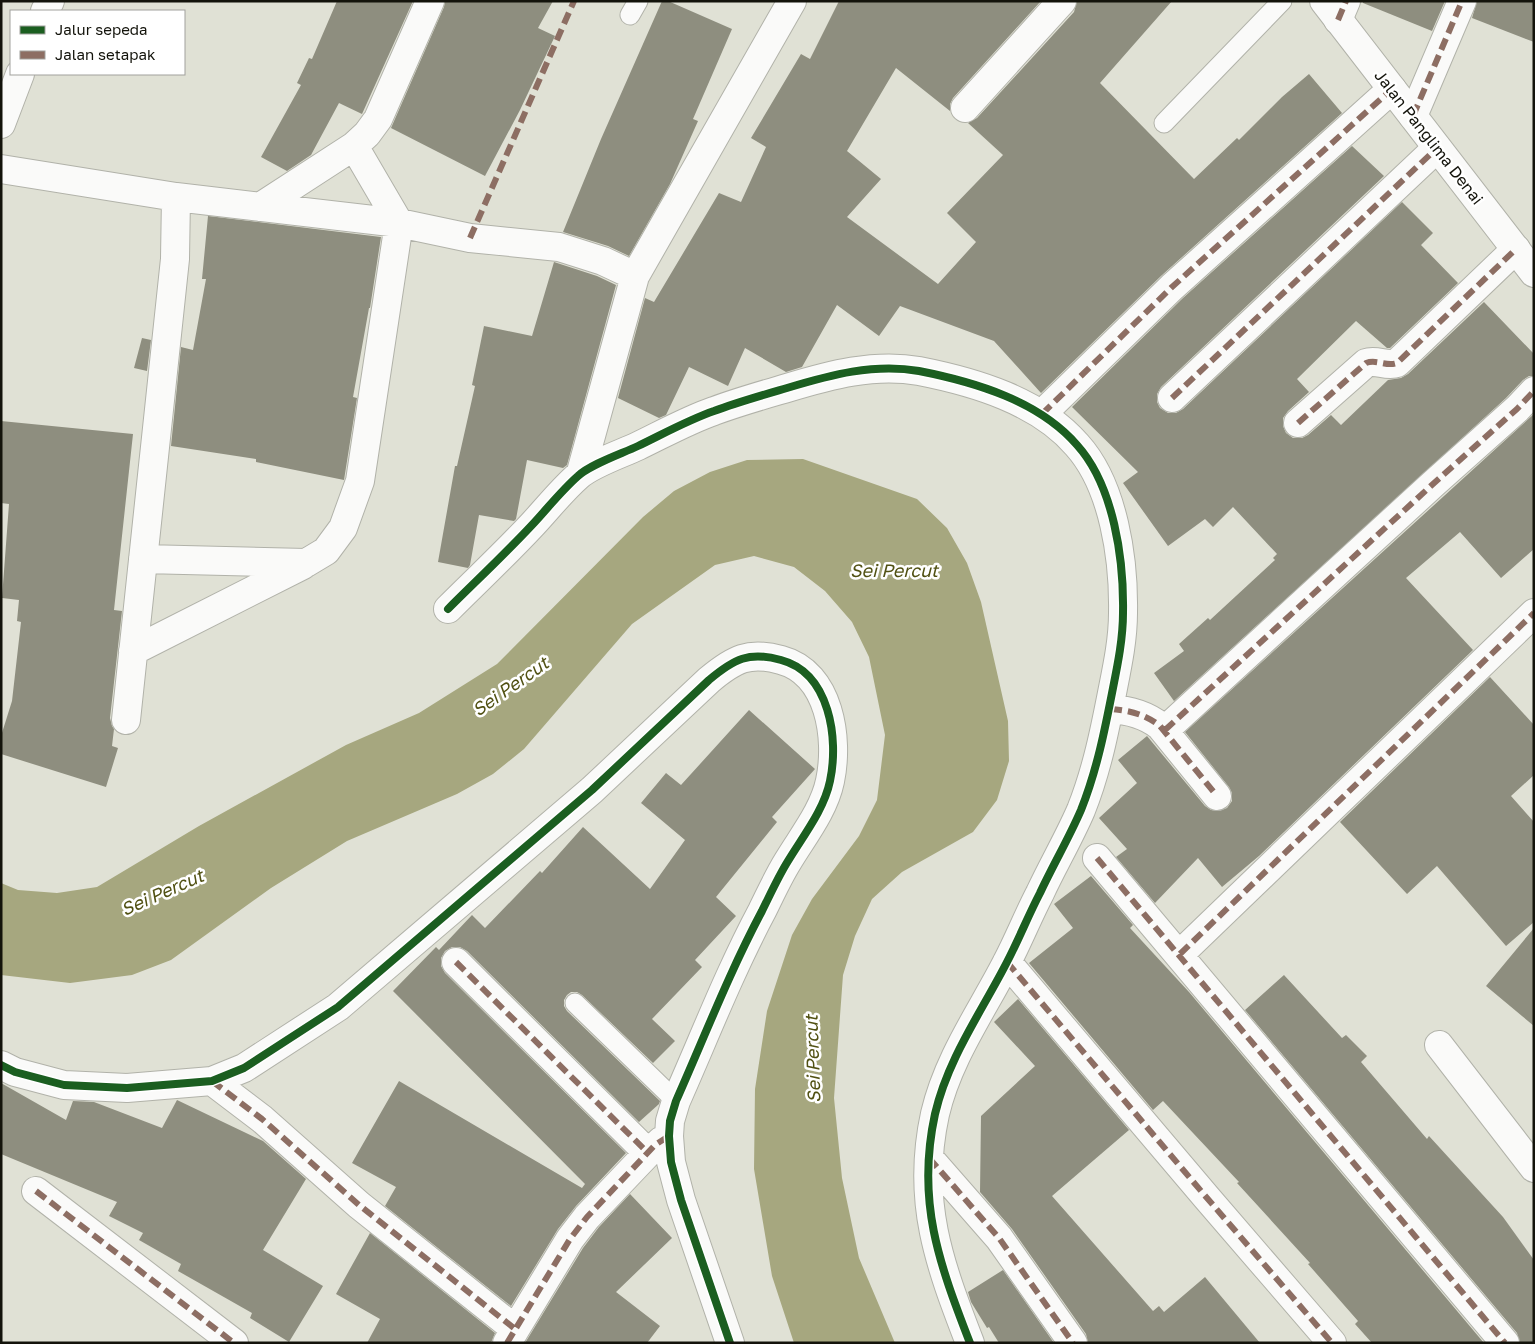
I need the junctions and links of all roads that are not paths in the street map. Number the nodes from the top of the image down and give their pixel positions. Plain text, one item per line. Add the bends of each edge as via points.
1 (430, 1) edge
2 (792, 1) edge
3 (1062, 1) edge
4 (1282, 1) edge
5 (1462, 1) edge
6 (1336, 7) edge
7 (20, 75) edge
8 (1392, 89) junction
9 (966, 108) dead end
10 (1413, 116) junction
11 (1164, 123) dead end
12 (1, 124) edge
13 (354, 146) junction
14 (1438, 148) junction
15 (1, 168) edge
16 (176, 197) junction
17 (260, 206) junction
18 (399, 223) junction
19 (1516, 249) junction
20 (1534, 273) edge
21 (635, 276) junction
22 (1534, 391) edge
23 (1172, 398) dead end
24 (1042, 414) junction
25 (1298, 424) dead end
26 (581, 472) junction
27 (143, 559) junction
28 (306, 563) junction
29 (448, 609) dead end
30 (1534, 614) edge
31 (133, 651) junction
32 (1110, 709) junction
33 (126, 720) dead end
34 (1165, 730) junction
35 (1218, 796) dead end
36 (1097, 858) dead end
37 (1180, 954) junction
38 (456, 962) dead end
39 (1007, 962) junction
40 (575, 1003) dead end
41 (1439, 1045) dead end
42 (1, 1065) edge
43 (212, 1081) junction
44 (676, 1101) junction
45 (669, 1136) junction
46 (648, 1153) junction
47 (929, 1158) junction
48 (1534, 1168) edge
49 (36, 1191) dead end
50 (511, 1336) edge
51 (234, 1343) edge
52 (730, 1343) edge
53 (970, 1343) edge
54 (1073, 1343) edge
55 (1332, 1343) edge
56 (1504, 1343) edge

1 - 13 street via 378,119
2 - 21 street
3 - 9 street
4 - 11 lane
5 - 10 street
6 - 8 street, Jalan Panglima Denai
7 - 12 street
8 - 10 street, Jalan Panglima Denai
8 - 24 street via 1172,287
10 - 14 street, Jalan Panglima Denai
13 - 17 street
13 - 18 street
14 - 19 street, Jalan Panglima Denai
14 - 23 street
15 - 16 street
16 - 17 street
16 - 27 street via 175,260
17 - 18 street
18 - 21 street via 470,238 559,247 603,261
18 - 28 street via 360,481 343,528 326,551
19 - 20 street, Jalan Panglima Denai
19 - 25 street via 1396,363 1366,363
21 - 26 street
22 - 34 street
24 - 26 street via 985,389 916,370 852,371 825,376 711,412
24 - 32 street via 1078,445 1094,470 1114,522 1124,616
26 - 29 street
27 - 28 street
27 - 31 street
28 - 31 street
30 - 37 street
31 - 33 street
32 - 34 street via 1128,710 1154,721
32 - 39 street via 1098,762 1081,811
34 - 35 street
36 - 37 street
37 - 56 street
38 - 46 street
39 - 47 street via 956,1054 943,1086
39 - 55 street
40 - 44 lane
41 - 48 street
42 - 43 street via 64,1085 127,1088
43 - 44 street via 244,1068 338,1007 592,790 725,666 747,657 769,657 788,662 808,674 822,696 833,745 830,784 747,939
43 - 50 street via 262,1119
44 - 45 street
45 - 46 street
45 - 52 street via 671,1162 681,1200
46 - 50 street via 570,1239
47 - 53 street via 928,1200 932,1230 945,1279
47 - 54 street via 999,1238
49 - 51 street

